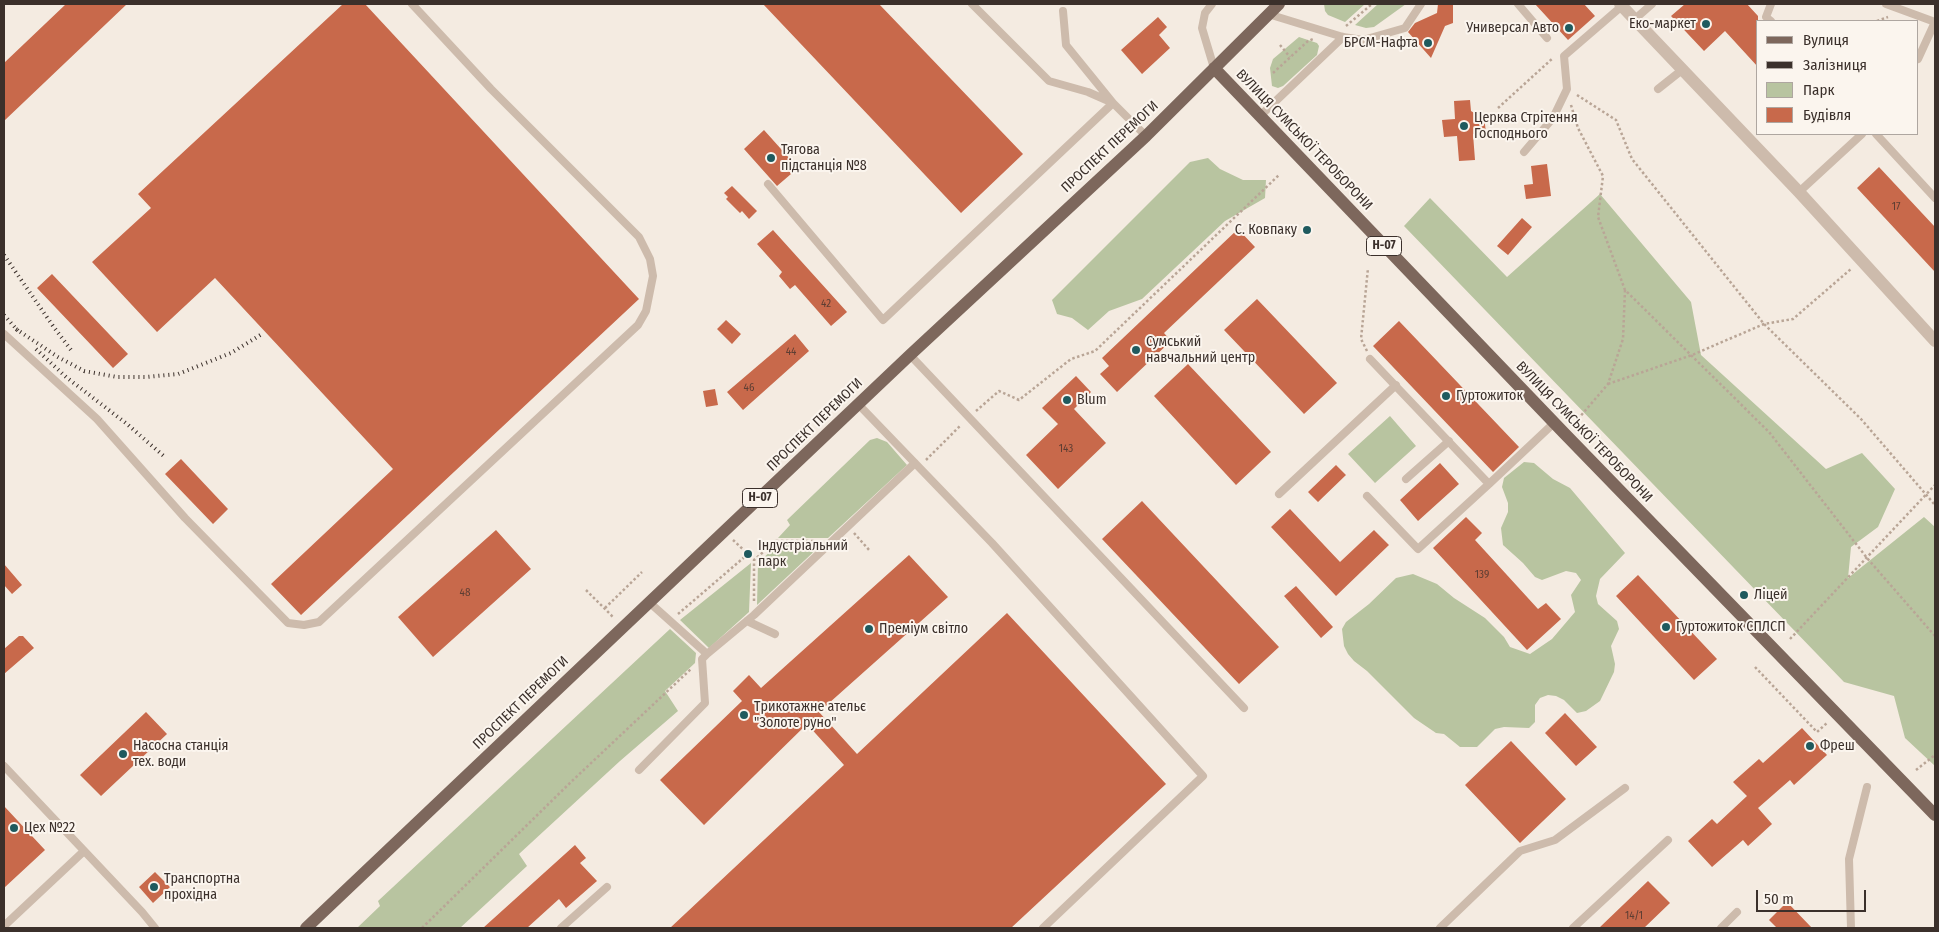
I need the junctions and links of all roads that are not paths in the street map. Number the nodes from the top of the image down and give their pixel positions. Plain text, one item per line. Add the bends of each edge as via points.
1 (412, 4) edge
2 (972, 4) edge
3 (1212, 4) edge
4 (1278, 4) edge
5 (1421, 4) edge
6 (1518, 4) edge
7 (1652, 4) edge
8 (1771, 4) edge
9 (1886, 4) edge
10 (1621, 5) edge
11 (1063, 11) dead end
12 (1268, 14) junction
13 (1634, 19) junction
14 (1770, 20) edge
15 (1935, 22) edge
16 (1343, 38) junction
17 (1547, 38) dead end
18 (1919, 57) edge
19 (1214, 68) junction
20 (1682, 70) junction
21 (1658, 89) dead end
22 (1113, 103) junction
23 (1260, 116) junction
24 (1861, 135) edge
25 (1877, 135) edge
26 (1146, 136) junction
27 (1524, 152) dead end
28 (768, 184) dead end
29 (1799, 192) junction
30 (1935, 198) edge
31 (4, 334) edge
32 (1935, 341) edge
33 (910, 355) junction
34 (1370, 359) road end
35 (1396, 385) junction
36 (858, 404) junction
37 (1554, 423) junction
38 (1449, 441) junction
39 (915, 463) junction
40 (1406, 479) dead end
41 (1490, 484) junction
42 (1279, 494) dead end
43 (1367, 496) dead end
44 (650, 602) junction
45 (750, 618) junction
46 (775, 634) dead end
47 (704, 656) junction
48 (1244, 708) dead end
49 (4, 766) edge
50 (639, 770) dead end
51 (1867, 787) dead end
52 (1625, 788) dead end
53 (1935, 815) edge
54 (1668, 840) dead end
55 (84, 851) junction
56 (607, 887) dead end
57 (1737, 912) dead end
58 (4, 926) edge
59 (155, 928) edge
60 (306, 928) edge
61 (561, 928) edge
62 (1043, 928) edge
63 (1440, 928) edge
64 (1574, 928) edge
65 (1721, 928) edge
66 (1851, 928) edge

1 - 31 lane via 490,90 639,238 650,258 653,276 646,311 638,325 319,622 304,625 288,623 185,518 97,419
2 - 22 lane via 1049,82 1088,92
3 - 19 lane via 1205,14 1202,28
4 - 12 main road, ПРОСПЕКТ ПЕРЕМОГИ
5 - 16 lane via 1405,28 1363,40
6 - 17 lane
7 - 13 lane
8 - 14 lane via 1766,17
9 - 15 lane
10 - 13 street
10 - 27 lane via 1564,56 1567,89 1553,118
11 - 22 lane via 1066,45
12 - 16 lane
12 - 19 main road, ПРОСПЕКТ ПЕРЕМОГИ
13 - 20 street
15 - 18 lane
16 - 23 lane
19 - 23 main road, ВУЛИЦЯ СУМСЬКОЇ ТЕРОБОРОНИ / Н-07
19 - 26 main road, ПРОСПЕКТ ПЕРЕМОГИ / Н-07
20 - 21 lane
20 - 29 street
22 - 26 lane
22 - 28 lane via 883,320
23 - 37 main road, ВУЛИЦЯ СУМСЬКОЇ ТЕРОБОРОНИ / Н-07
24 - 29 lane
25 - 30 lane
26 - 33 main road, ПРОСПЕКТ ПЕРЕМОГИ / Н-07
29 - 32 street
33 - 36 main road, ПРОСПЕКТ ПЕРЕМОГИ / Н-07
33 - 48 lane
34 - 35 lane
35 - 38 lane
35 - 42 lane
36 - 39 lane
36 - 44 main road, ПРОСПЕКТ ПЕРЕМОГИ / Н-07
37 - 41 lane
37 - 53 main road, ВУЛИЦЯ СУМСЬКОЇ ТЕРОБОРОНИ / Н-07
38 - 40 lane
38 - 41 lane
39 - 45 lane
39 - 62 lane via 1203,776
41 - 43 lane via 1418,550
44 - 47 lane
44 - 60 main road, ПРОСПЕКТ ПЕРЕМОГИ / Н-07
45 - 46 lane
45 - 47 lane
47 - 50 lane via 705,703
49 - 55 lane
51 - 66 lane via 1849,859
52 - 63 lane via 1556,840 1520,851
54 - 64 lane
55 - 58 lane
55 - 59 lane
56 - 61 lane
57 - 65 lane

